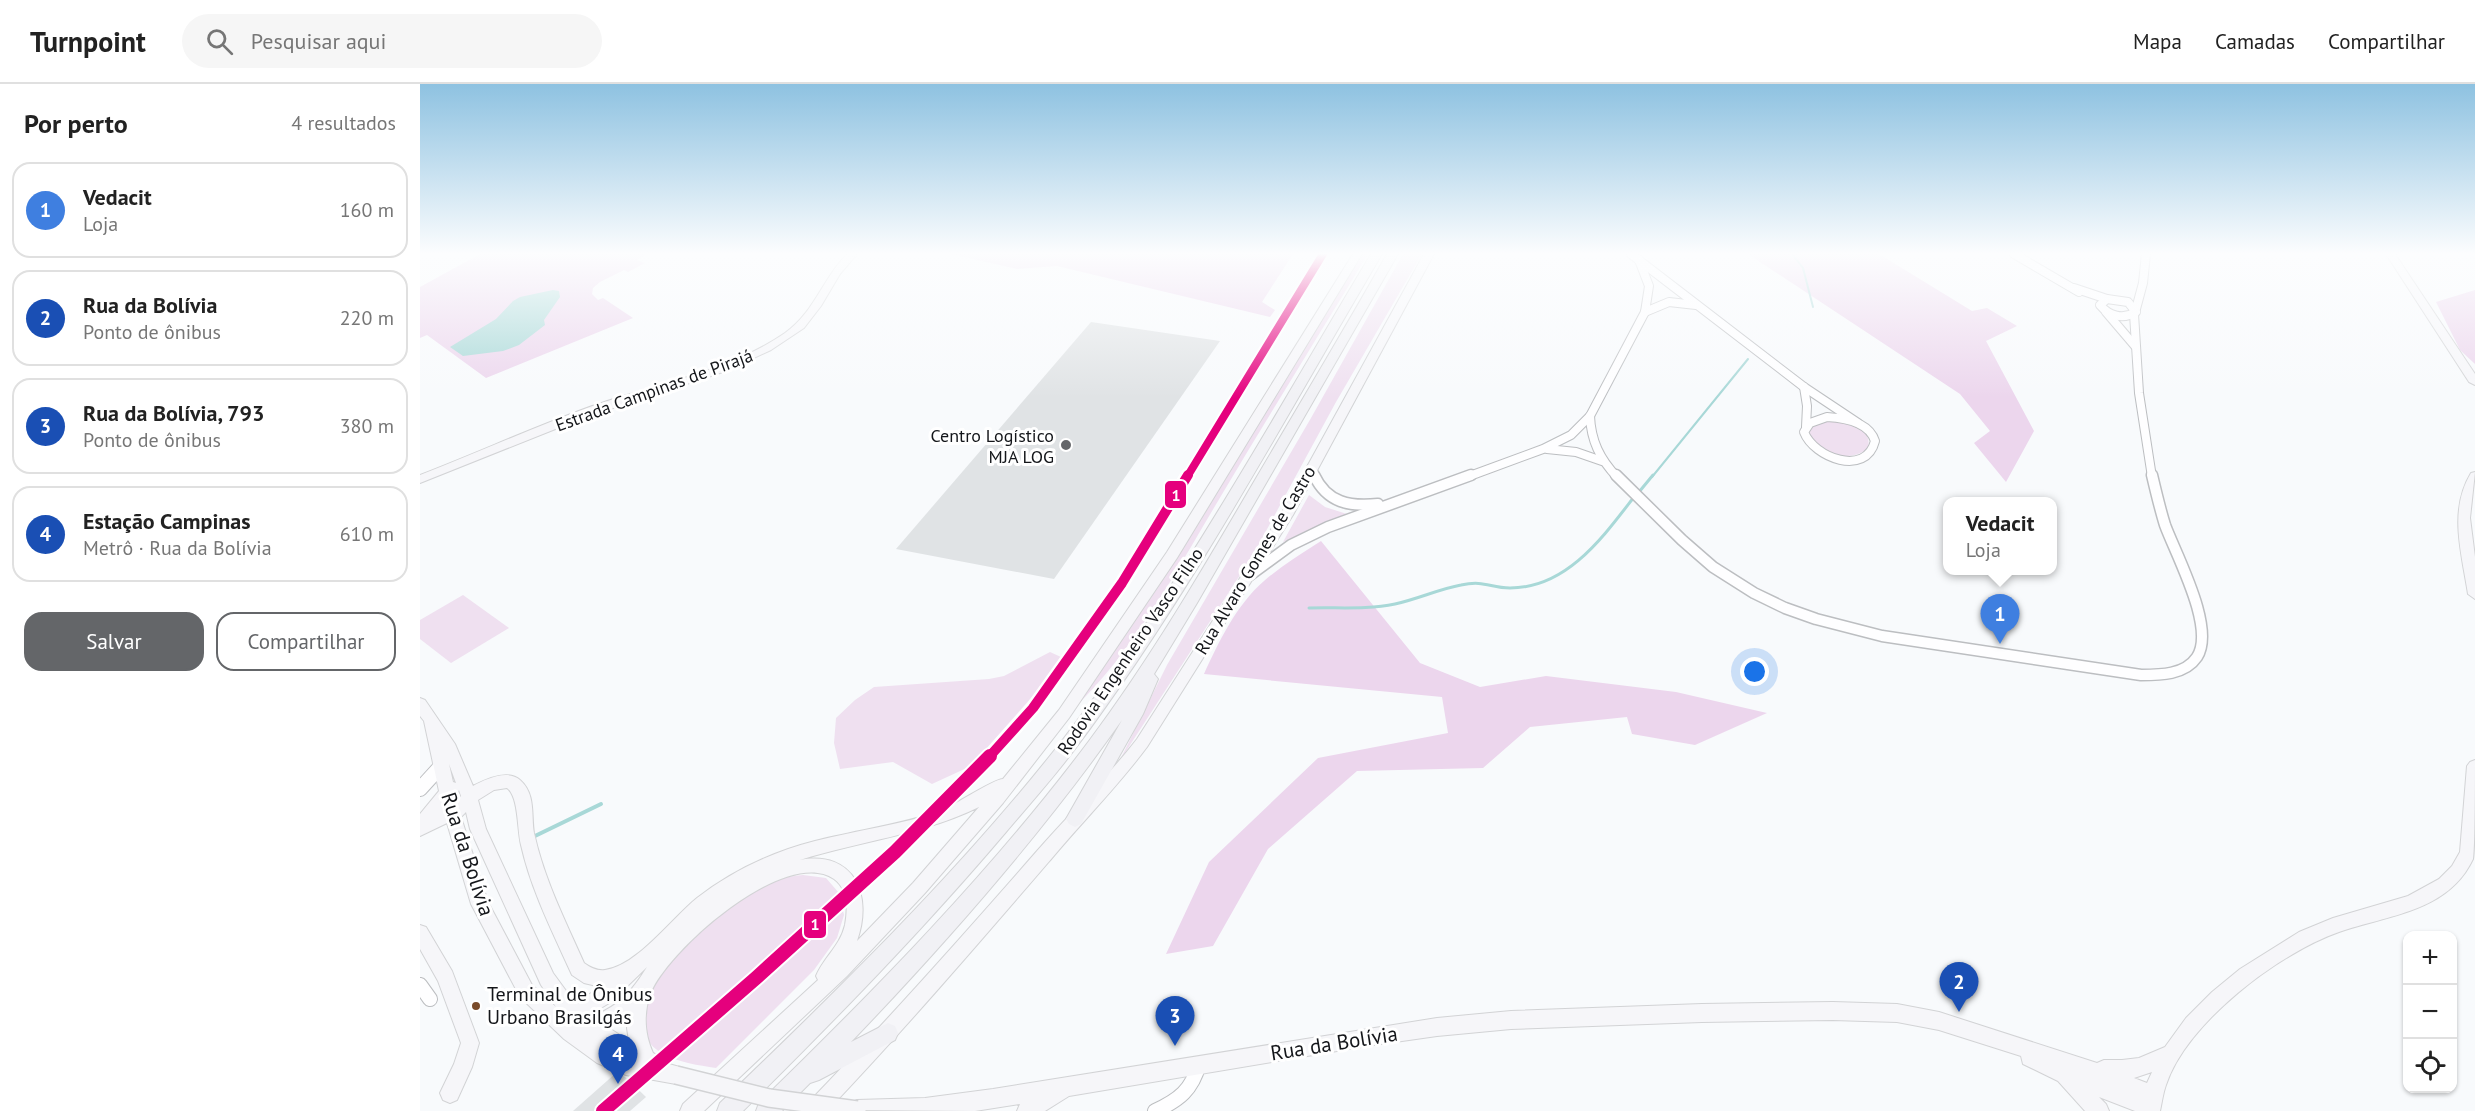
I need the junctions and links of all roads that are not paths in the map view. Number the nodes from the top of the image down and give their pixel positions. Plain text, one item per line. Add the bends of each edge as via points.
1 (819, 302) edge
2 (1329, 302) edge
3 (1349, 302) edge
4 (1366, 302) edge
5 (1402, 302) edge
6 (1647, 302) edge
7 (1695, 302) edge
8 (2093, 302) edge
9 (2100, 302) edge
10 (2127, 302) edge
11 (2137, 302) edge
12 (2422, 302) edge
13 (1703, 308) junction
14 (2103, 309) junction
15 (1645, 312) junction
16 (2135, 312) junction
17 (2135, 346) junction
18 (2475, 377) edge
19 (1804, 387) junction
20 (1590, 416) junction
21 (1858, 423) junction
22 (1806, 427) junction
23 (1543, 449) junction
24 (1602, 461) junction
25 (1311, 468) junction
26 (2475, 476) edge
27 (420, 479) edge
28 (1407, 498) junction
29 (1250, 575) junction
30 (2475, 594) edge
31 (1172, 634) junction
32 (420, 704) edge
33 (431, 722) junction
34 (1041, 742) junction
35 (441, 766) junction
36 (2475, 766) edge
37 (461, 778) junction
38 (420, 789) edge
39 (447, 792) junction
40 (469, 796) junction
41 (453, 816) junction
42 (1075, 819) junction
43 (420, 827) edge
44 (420, 933) edge
45 (647, 956) junction
46 (420, 985) edge
47 (641, 993) junction
48 (430, 999) dead end
49 (802, 1006) junction
50 (572, 1014) junction
51 (592, 1028) junction
52 (571, 1033) junction
53 (888, 1033) junction
54 (2004, 1043) junction
55 (2172, 1053) junction
56 (646, 1060) junction
57 (1199, 1064) junction
58 (2080, 1065) junction
59 (2061, 1073) junction
60 (672, 1074) junction
61 (798, 1080) junction
62 (1086, 1083) junction
63 (450, 1093) dead end
64 (2151, 1104) edge
65 (989, 1105) edge
66 (857, 1110) edge
67 (927, 1110) edge
68 (690, 1111) edge
69 (728, 1111) edge
70 (767, 1111) edge
71 (813, 1111) edge
72 (1027, 1111) edge
73 (1155, 1111) edge
74 (2099, 1111) edge

1 - 27 main road, Estrada Campinas de Pirajá via 791,334 769,348 692,380 581,414
2 - 34 main road via 1160,574 1095,672
3 - 69 highway, Rodovia Engenheiro Vasco Filho via 1195,557 1074,738 910,929
4 - 31 highway, Rodovia Engenheiro Vasco Filho
5 - 25 main road, Rua Alvaro Gomes de Castro
6 - 15 street
7 - 13 street
8 - 14 street
9 - 14 street
10 - 16 street
11 - 16 street
12 - 18 main road
13 - 15 street via 1687,302 1670,302
13 - 19 street
14 - 16 street via 2120,316
14 - 17 street
15 - 20 street
16 - 17 street
17 - 24 street via 2148,465 2202,630 2199,653 2191,664 2176,672 2155,675 2100,670 1857,632 1811,619 1725,576 1689,548
19 - 21 street
19 - 22 street
20 - 23 street via 1571,435
20 - 24 street via 1592,436
21 - 22 street via 1827,417
21 - 22 street via 1873,436 1873,450 1867,456 1846,460 1812,448 1804,434
23 - 24 street via 1576,452
23 - 28 street
25 - 28 street via 1320,489 1339,502 1366,506
25 - 29 main road, Rua Alvaro Gomes de Castro
26 - 30 main road via 2467,488 2464,511
28 - 29 street via 1306,536
29 - 42 main road, Rua Alvaro Gomes de Castro via 1143,743
31 - 42 highway via 1137,709
31 - 61 highway, Rodovia Engenheiro Vasco Filho via 1090,750 985,882
32 - 33 main road, Rua da Bolívia
33 - 35 main road, Rua da Bolívia
33 - 37 main road, Rua da Bolívia via 450,748
34 - 45 main road via 1002,783 960,810 914,826 786,856 757,869 703,904
34 - 49 main road via 919,888
35 - 38 street
35 - 39 main road, Rua da Bolívia
36 - 55 main road via 2468,853 2463,866 2442,889 2416,901 2333,926 2278,952 2206,1010
37 - 39 main road
37 - 40 main road, Rua da Bolívia
39 - 41 main road, Rua da Bolívia
39 - 43 main road
40 - 41 main road
40 - 45 main road via 500,782 510,781 521,789 525,829 542,889 584,975 619,975
40 - 50 main road, Rua da Bolívia via 478,829 547,979
41 - 43 main road via 443,816
41 - 52 main road, Rua da Bolívia via 480,904 526,992
42 - 53 main road
44 - 63 main road via 446,977 470,1043
45 - 50 main road via 605,996
46 - 48 street
47 - 49 main road via 653,972 701,919 747,885 771,874 808,866 828,868 842,873 854,893 850,936 832,968
47 - 51 main road via 612,1018
47 - 56 main road via 636,1028
49 - 68 main road
50 - 51 main road, Rua da Bolívia
51 - 52 main road
51 - 56 main road, Rua da Bolívia
52 - 60 main road, Rua da Bolívia via 626,1066
53 - 61 highway
53 - 71 main road
54 - 57 main road, Rua da Bolívia via 1939,1021 1897,1013 1702,1013 1511,1020 1437,1027
54 - 58 main road, Rua da Bolívia
54 - 59 main road, Rua da Bolívia
55 - 58 main road via 2129,1070
55 - 64 main road
56 - 60 main road, Rua da Bolívia
57 - 62 main road, Rua da Bolívia
57 - 73 street via 1195,1083 1188,1092
58 - 64 main road, Rua da Bolívia
59 - 64 main road, Rua da Bolívia
59 - 74 main road
60 - 66 main road, Rua da Bolívia, bridge via 769,1098
61 - 70 highway, Rodovia Engenheiro Vasco Filho
62 - 65 main road, Rua da Bolívia
62 - 72 main road via 1061,1091
65 - 67 main road, Rua da Bolívia
66 - 67 main road, Rua da Bolívia

